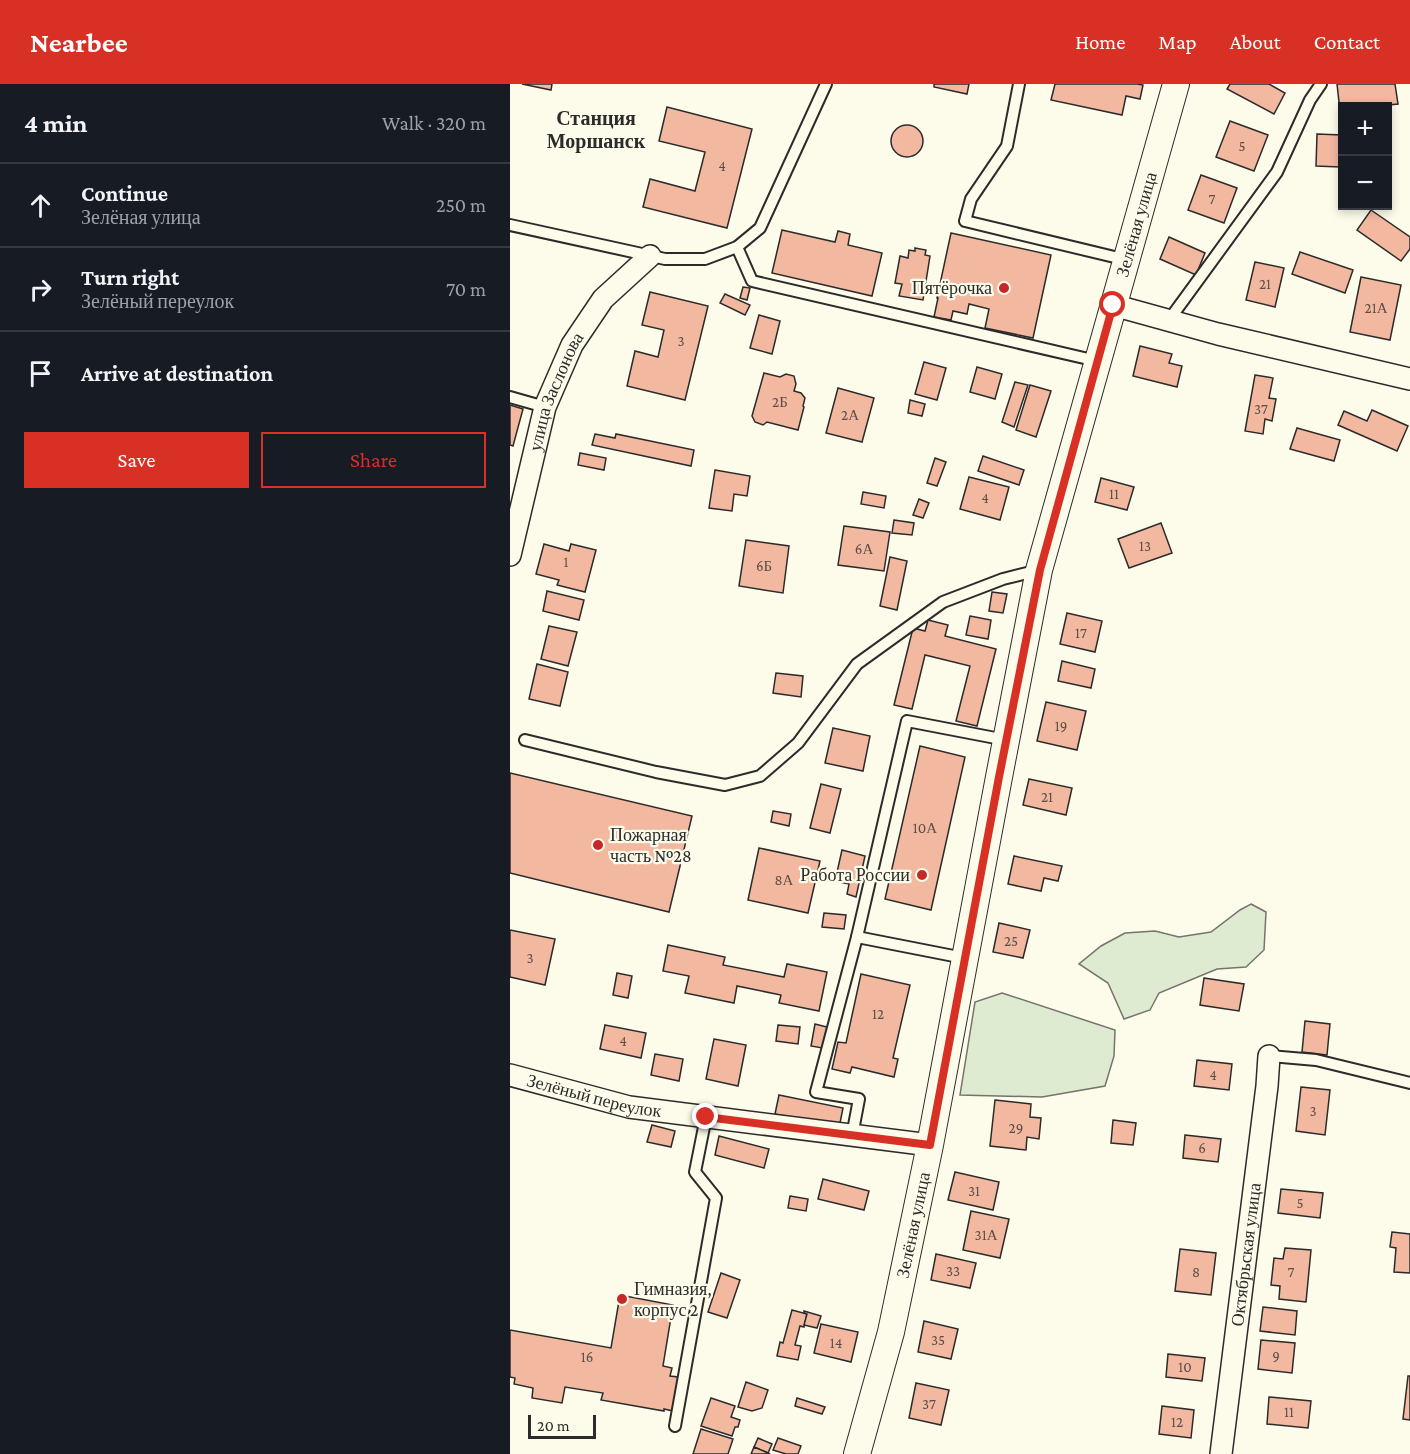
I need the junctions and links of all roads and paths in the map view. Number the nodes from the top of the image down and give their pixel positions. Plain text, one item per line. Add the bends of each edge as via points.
1 (826, 84) edge
2 (1019, 84) edge
3 (1176, 84) edge
4 (1321, 84) edge
5 (510, 225) edge
6 (737, 247) junction
7 (650, 256) junction
8 (1127, 260) junction
9 (1113, 305) junction
10 (1169, 320) junction
11 (1097, 361) junction
12 (1410, 379) edge
13 (510, 397) edge
14 (545, 407) junction
15 (510, 555) edge
16 (1040, 570) junction
17 (525, 740) dead end
18 (1006, 740) junction
19 (857, 937) junction
20 (965, 958) junction
21 (1269, 1056) joint
22 (510, 1075) edge
23 (1410, 1083) edge
24 (706, 1117) junction
25 (852, 1136) junction
26 (930, 1145) junction
27 (675, 1426) dead end
28 (857, 1454) edge
29 (1221, 1454) edge

1 - 6 lane via 760,228
2 - 8 lane via 1007,146 972,199 965,220
3 - 8 street, Зелёная улица
4 - 10 lane via 1277,172
5 - 7 lane
6 - 7 lane via 705,259
6 - 11 lane via 752,281
7 - 14 street, улица Заслонова via 603,299 572,345
8 - 9 street, Зелёная улица
9 - 10 street
9 - 11 street, Зелёная улица
10 - 12 street
11 - 16 street, Зелёная улица
13 - 14 lane
14 - 15 street, улица Заслонова
16 - 17 lane via 1003,579 943,602 857,664 798,743 760,776 725,785
16 - 18 street, Зелёная улица
18 - 19 lane via 907,721
18 - 20 street, Зелёная улица
19 - 20 lane
19 - 25 lane via 816,1092 859,1099
20 - 26 street, Зелёная улица
21 - 23 lane via 1316,1060
21 - 29 street, Октябрьская улица
22 - 24 street, Зелёный переулок via 628,1107
24 - 25 street, Зелёный переулок
24 - 27 lane via 695,1172 716,1198
25 - 26 street, Зелёный переулок
26 - 28 street, Зелёная улица via 891,1332

